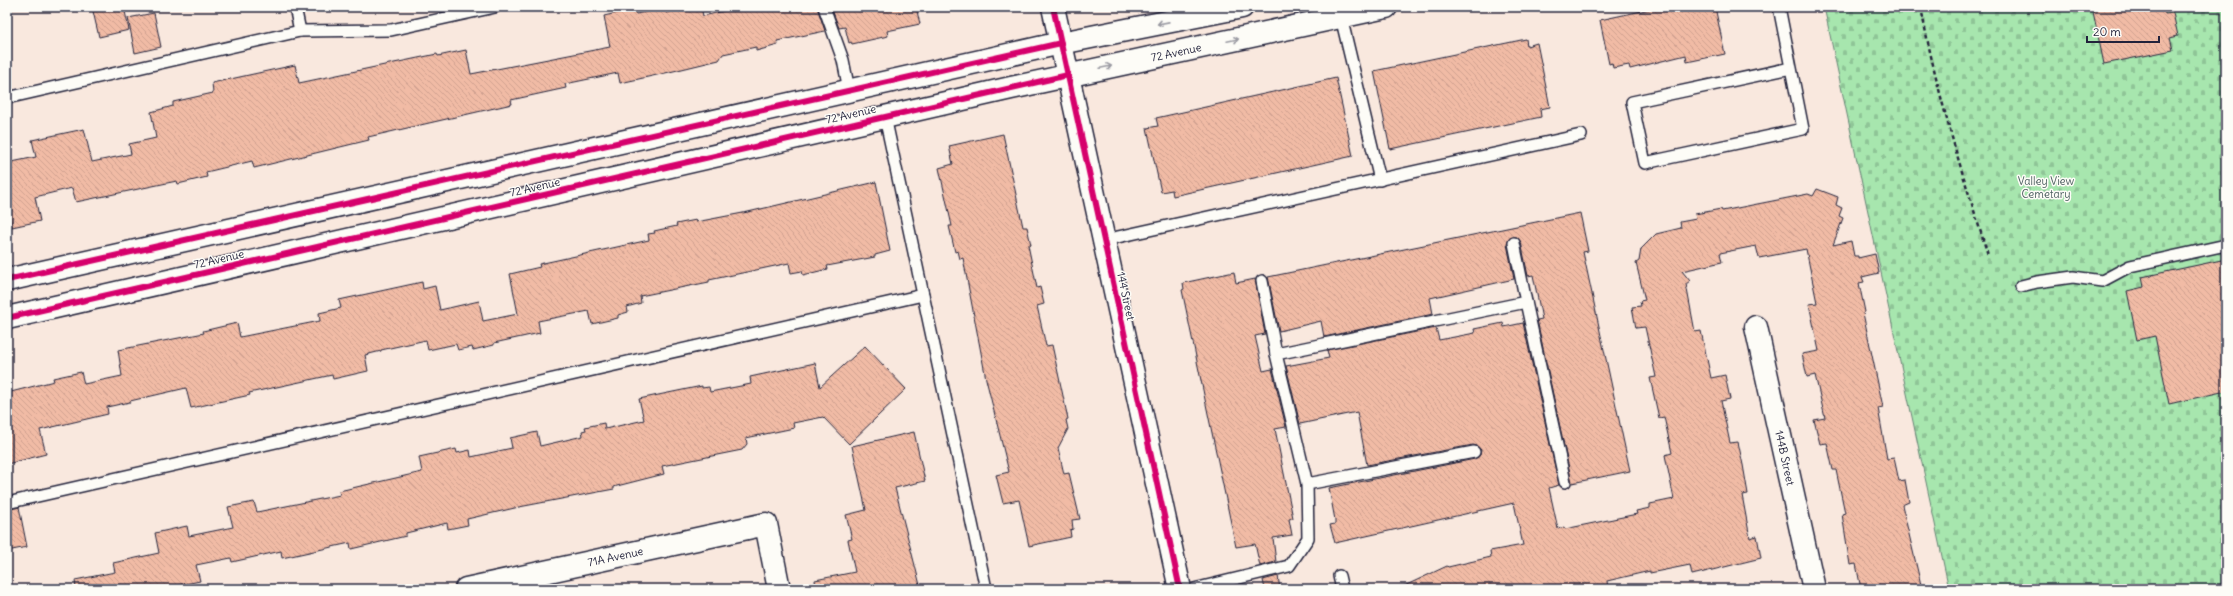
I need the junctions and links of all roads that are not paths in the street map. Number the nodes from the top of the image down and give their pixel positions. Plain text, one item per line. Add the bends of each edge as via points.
1 (295, 7) edge
2 (495, 7) edge
3 (824, 7) edge
4 (1053, 7) edge
5 (1242, 7) edge
6 (1386, 7) edge
7 (1779, 7) edge
8 (1341, 17) junction
9 (300, 31) junction
10 (1061, 43) junction
11 (1791, 68) junction
12 (1068, 76) junction
13 (849, 90) junction
14 (7, 98) edge
15 (885, 117) junction
16 (1581, 135) dead end
17 (1380, 180) junction
18 (1104, 240) junction
19 (1514, 243) dead end
20 (2226, 245) edge
21 (7, 280) edge
22 (1262, 281) dead end
23 (2021, 286) dead end
24 (923, 295) junction
25 (1526, 302) junction
26 (7, 318) edge
27 (1756, 327) dead end
28 (1276, 354) junction
29 (1474, 452) dead end
30 (1565, 482) dead end
31 (1307, 484) junction
32 (7, 503) edge
33 (1339, 576) dead end
34 (466, 589) edge
35 (779, 589) edge
36 (986, 589) edge
37 (1180, 589) edge
38 (1194, 589) edge
39 (1342, 589) edge
40 (1814, 589) edge

1 - 9 lane
2 - 9 lane via 391,30
3 - 13 lane via 843,60
4 - 10 main road, 144 Street
5 -> 10 main road
6 - 8 main road, 72 Avenue
7 - 11 lane
12 -> 8 main road, 72 Avenue
8 - 17 lane
9 - 14 lane
10 - 12 main road, 144 Street
10 - 13 main road
11 - 11 lane via 1803,129 1645,163 1632,102
12 - 15 main road, 72 Avenue
12 - 18 main road, 144 Street
13 - 21 main road
15 - 24 lane
15 - 26 main road, 72 Avenue
16 - 17 lane
17 - 18 lane
18 - 37 main road, 144 Street
19 - 25 lane
20 - 23 lane via 2130,266 2102,281 2073,277
22 - 28 lane
24 - 32 lane
24 - 36 lane
25 - 28 lane
25 - 30 lane
27 - 40 main road, 144B Street
28 - 31 lane
29 - 31 lane
31 - 38 lane via 1308,538 1288,566
33 - 39 lane
34 - 35 main road, 71A Avenue via 766,524

